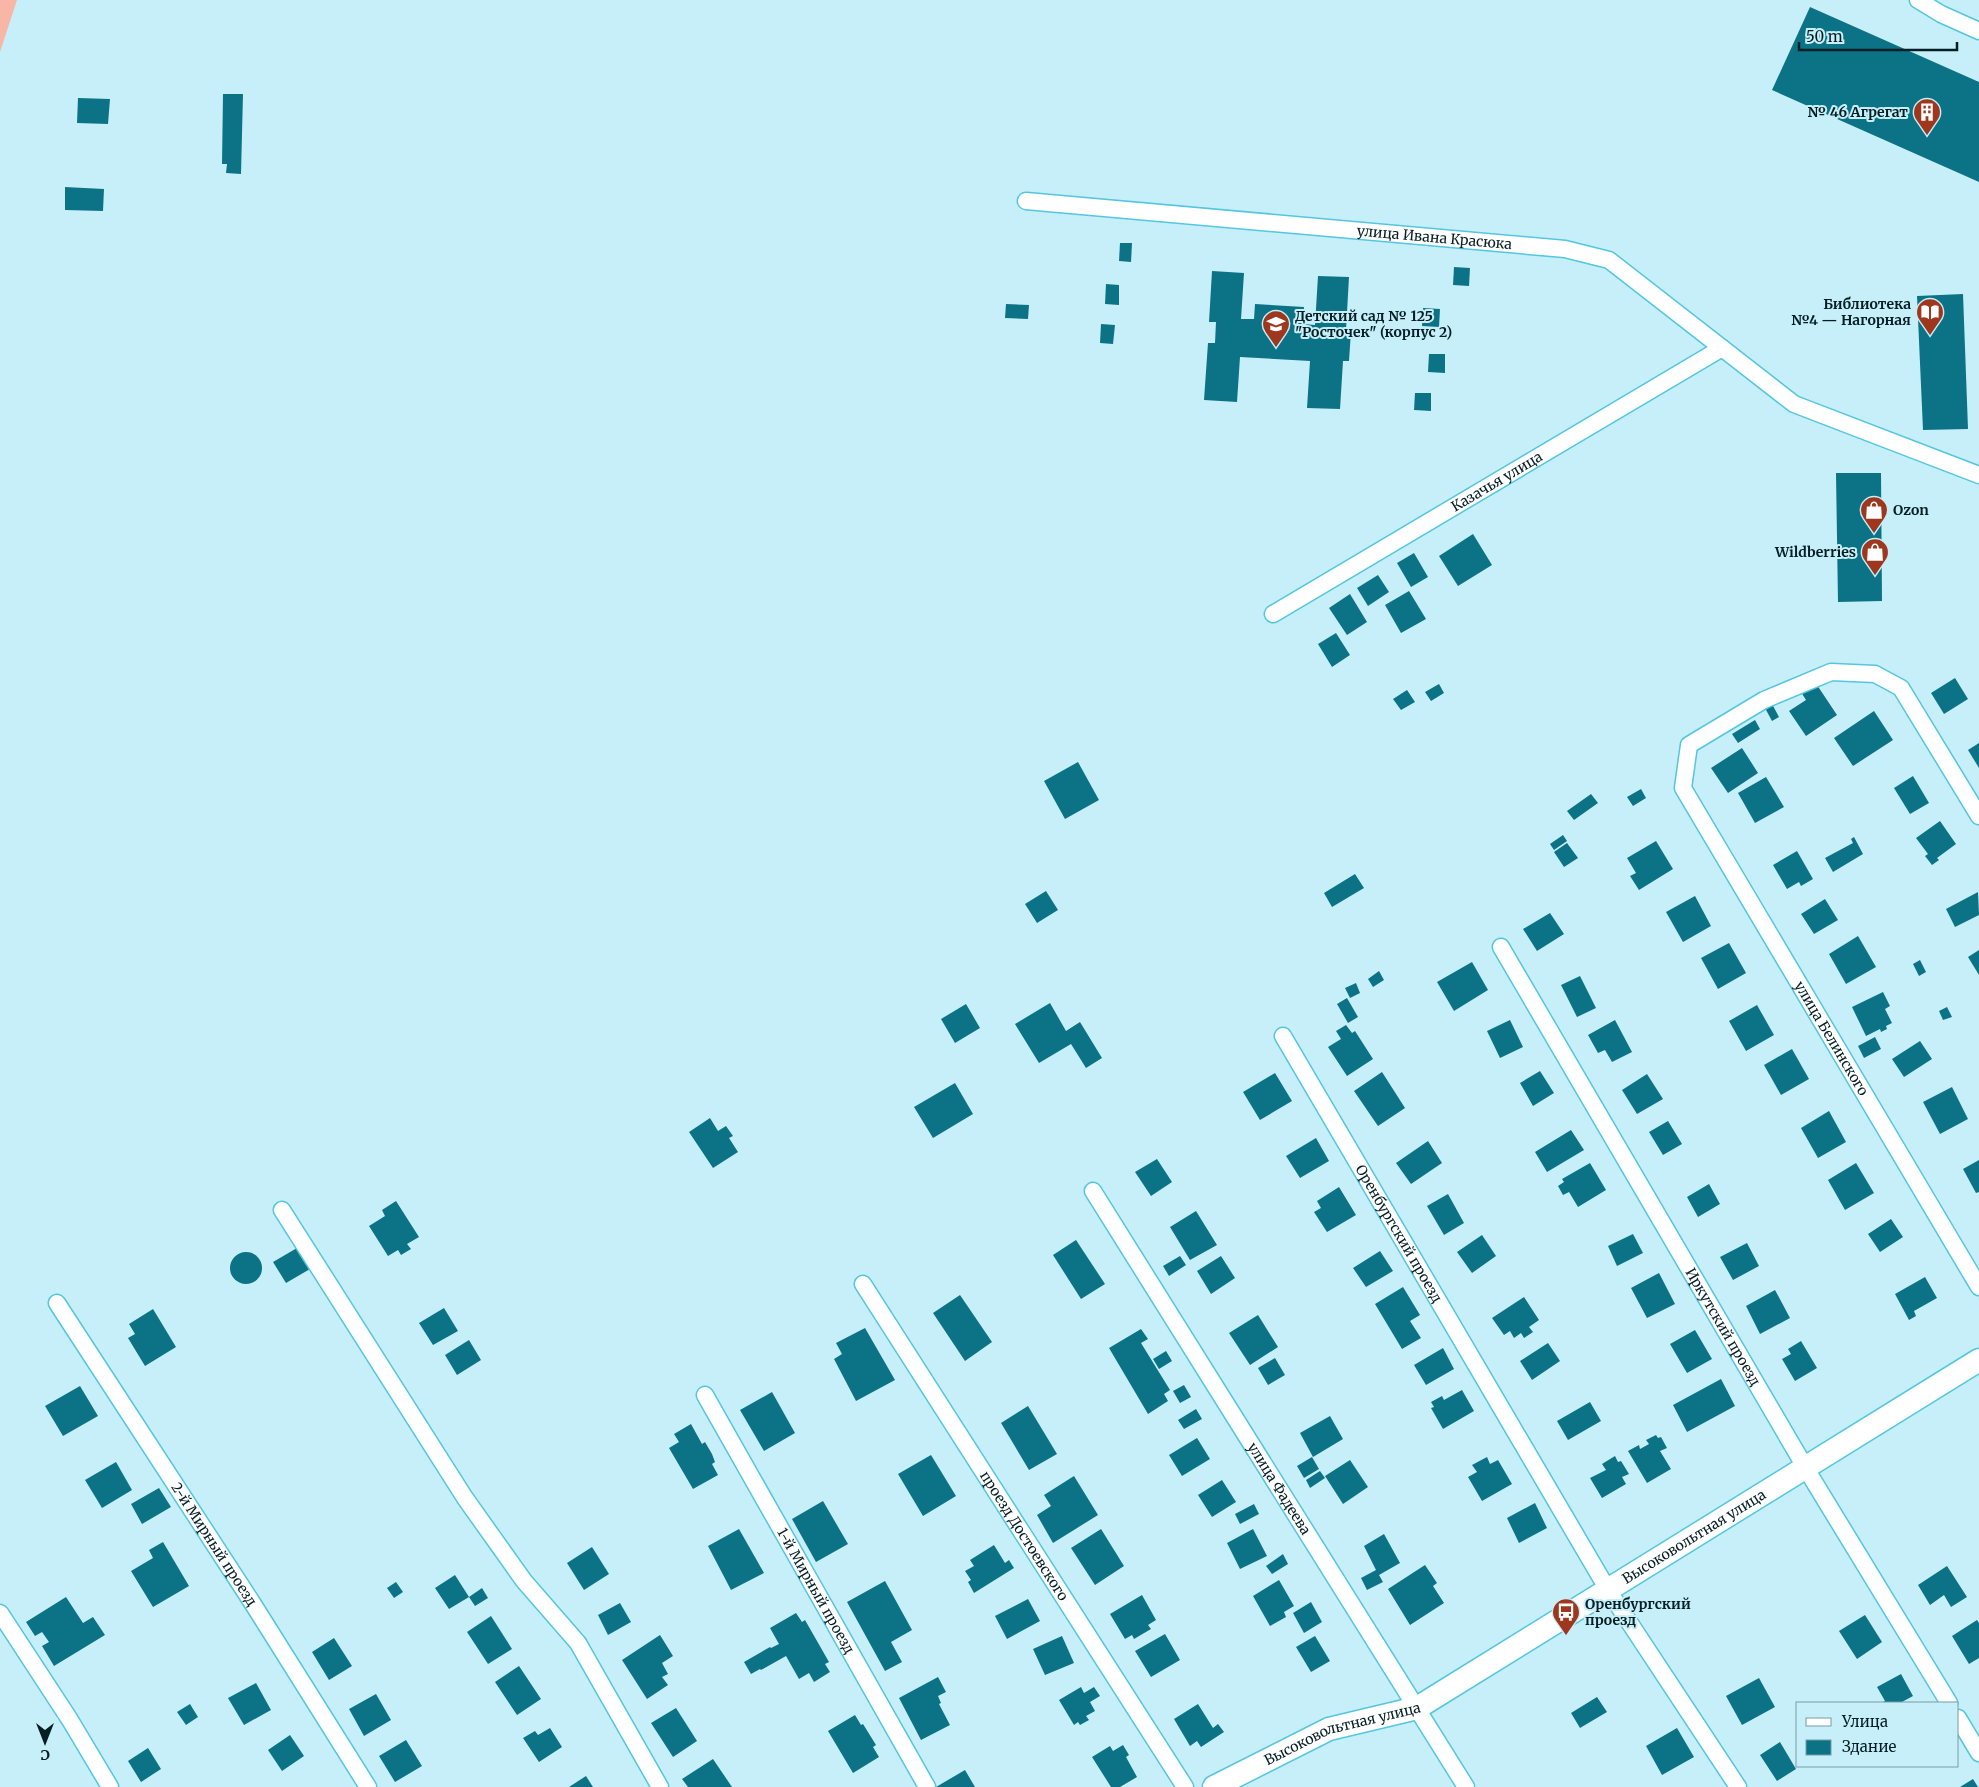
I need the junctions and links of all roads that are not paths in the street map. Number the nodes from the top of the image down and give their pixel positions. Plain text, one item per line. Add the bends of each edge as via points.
1 (1918, 0) edge
2 (1979, 31) edge
3 (1026, 201) dead end
4 (1722, 348) junction
5 (1979, 474) edge
6 (1273, 614) dead end
7 (1979, 816) edge
8 (1501, 947) dead end
9 (1283, 1036) dead end
10 (1093, 1191) dead end
11 (282, 1210) dead end
12 (863, 1284) dead end
13 (1979, 1287) edge
14 (57, 1302) dead end
15 (1979, 1360) edge
16 (704, 1395) dead end
17 (1805, 1466) junction
18 (1608, 1590) junction
19 (0, 1613) edge
20 (1948, 1702) edge
21 (1417, 1708) junction
22 (1959, 1720) edge
23 (1979, 1753) edge
24 (110, 1787) edge
25 (368, 1787) edge
26 (660, 1787) edge
27 (927, 1787) edge
28 (1185, 1787) edge
29 (1214, 1787) edge
30 (1466, 1787) edge
31 (1738, 1787) edge

1 - 2 street
3 - 4 street, улица Ивана Красюка via 1565,249 1609,260
4 - 5 street, улица Ивана Красюка via 1794,404
4 - 6 street, Казачья улица
7 - 13 street, улица Белинского via 1901,688 1875,674 1832,672 1764,700 1689,746 1683,788
8 - 17 street, Иркутский проезд
9 - 18 street, Оренбургский проезд
10 - 21 street, улица Фадеева
11 - 26 street via 466,1498 524,1581 578,1643
12 - 28 street, проезд Достоевского
14 - 25 street, 2-й Мирный проезд
15 - 17 street, Высоковольтная улица
16 - 27 street, 1-й Мирный проезд
17 - 18 street, Высоковольтная улица
17 - 20 street, Иркутский проезд
18 - 21 street, Высоковольтная улица
18 - 31 street, Оренбургский проезд
19 - 24 street
21 - 29 street, Высоковольтная улица via 1329,1729
21 - 30 street, улица Фадеева
22 - 23 street

